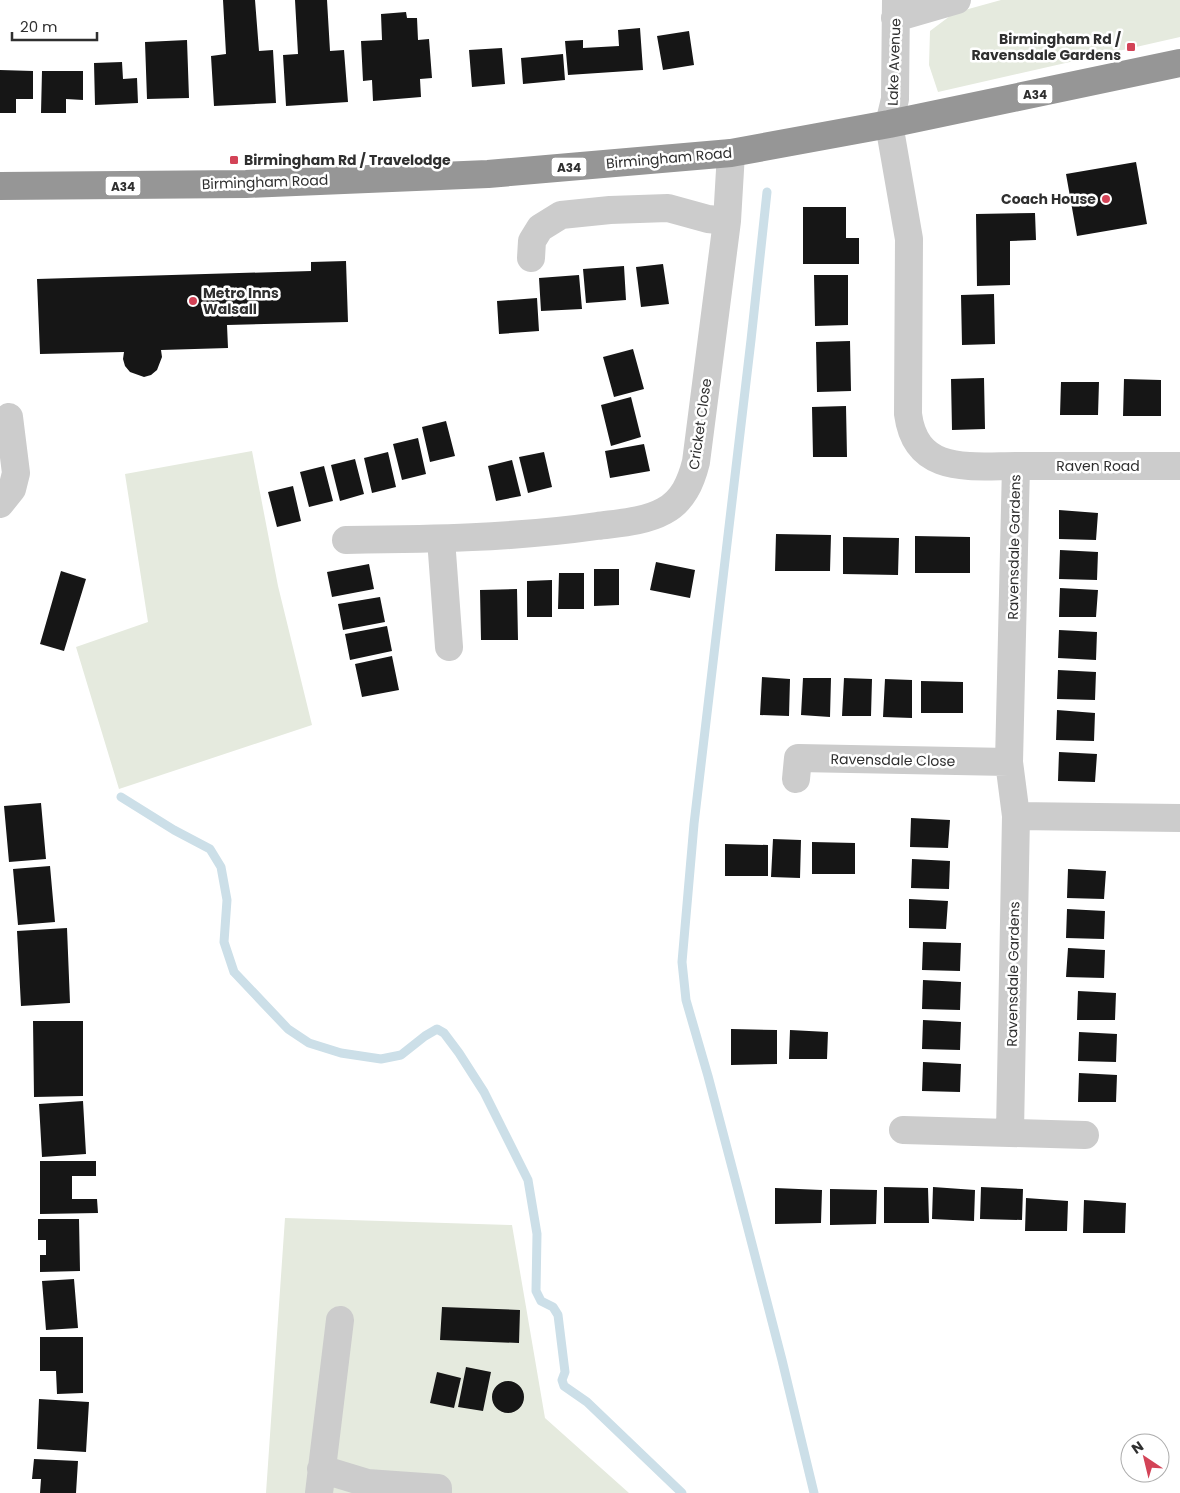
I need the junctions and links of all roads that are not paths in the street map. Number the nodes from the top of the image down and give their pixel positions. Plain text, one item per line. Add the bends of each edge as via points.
1 (957, 0) edge
2 (895, 9) edge
3 (1180, 63) edge
4 (889, 124) junction
5 (730, 153) junction
6 (0, 186) edge
7 (727, 220) junction
8 (531, 258) dead end
9 (9, 416) dead end
10 (6, 446) edge
11 (1016, 466) junction
12 (1180, 466) edge
13 (0, 504) edge
14 (441, 538) junction
15 (346, 540) dead end
16 (449, 648) dead end
17 (1009, 762) junction
18 (796, 780) dead end
19 (1016, 816) junction
20 (1180, 818) edge
21 (903, 1130) dead end
22 (1010, 1132) junction
23 (1085, 1134) dead end
24 (340, 1320) dead end
25 (320, 1481) edge
26 (371, 1488) edge
27 (438, 1493) edge

1 - 2 street
2 - 4 street, Lake Avenue via 895,99
3 - 4 highway, Birmingham Road / A34
4 - 5 highway, Birmingham Road / A34
4 - 11 street, Ravensdale Gardens via 909,239 910,427 922,448 942,462
5 - 6 highway, Birmingham Road / A34 via 488,174 246,184
5 - 7 street, Cricket Close
7 - 8 street via 708,219 668,208 562,215 540,228 532,241
7 - 14 street, Cricket Close via 696,462 693,476 679,500 666,511 633,521 559,531
9 - 10 street
10 - 13 street via 16,473 12,489
11 - 12 street, Raven Road
11 - 17 street, Ravensdale Gardens
14 - 15 street, Cricket Close
14 - 16 street
17 - 18 street, Ravensdale Close via 798,758
17 - 19 street, Ravensdale Gardens
19 - 20 street
19 - 22 street, Ravensdale Gardens
21 - 22 street
22 - 23 street
24 - 25 street
25 - 26 street
26 - 27 street via 438,1488

